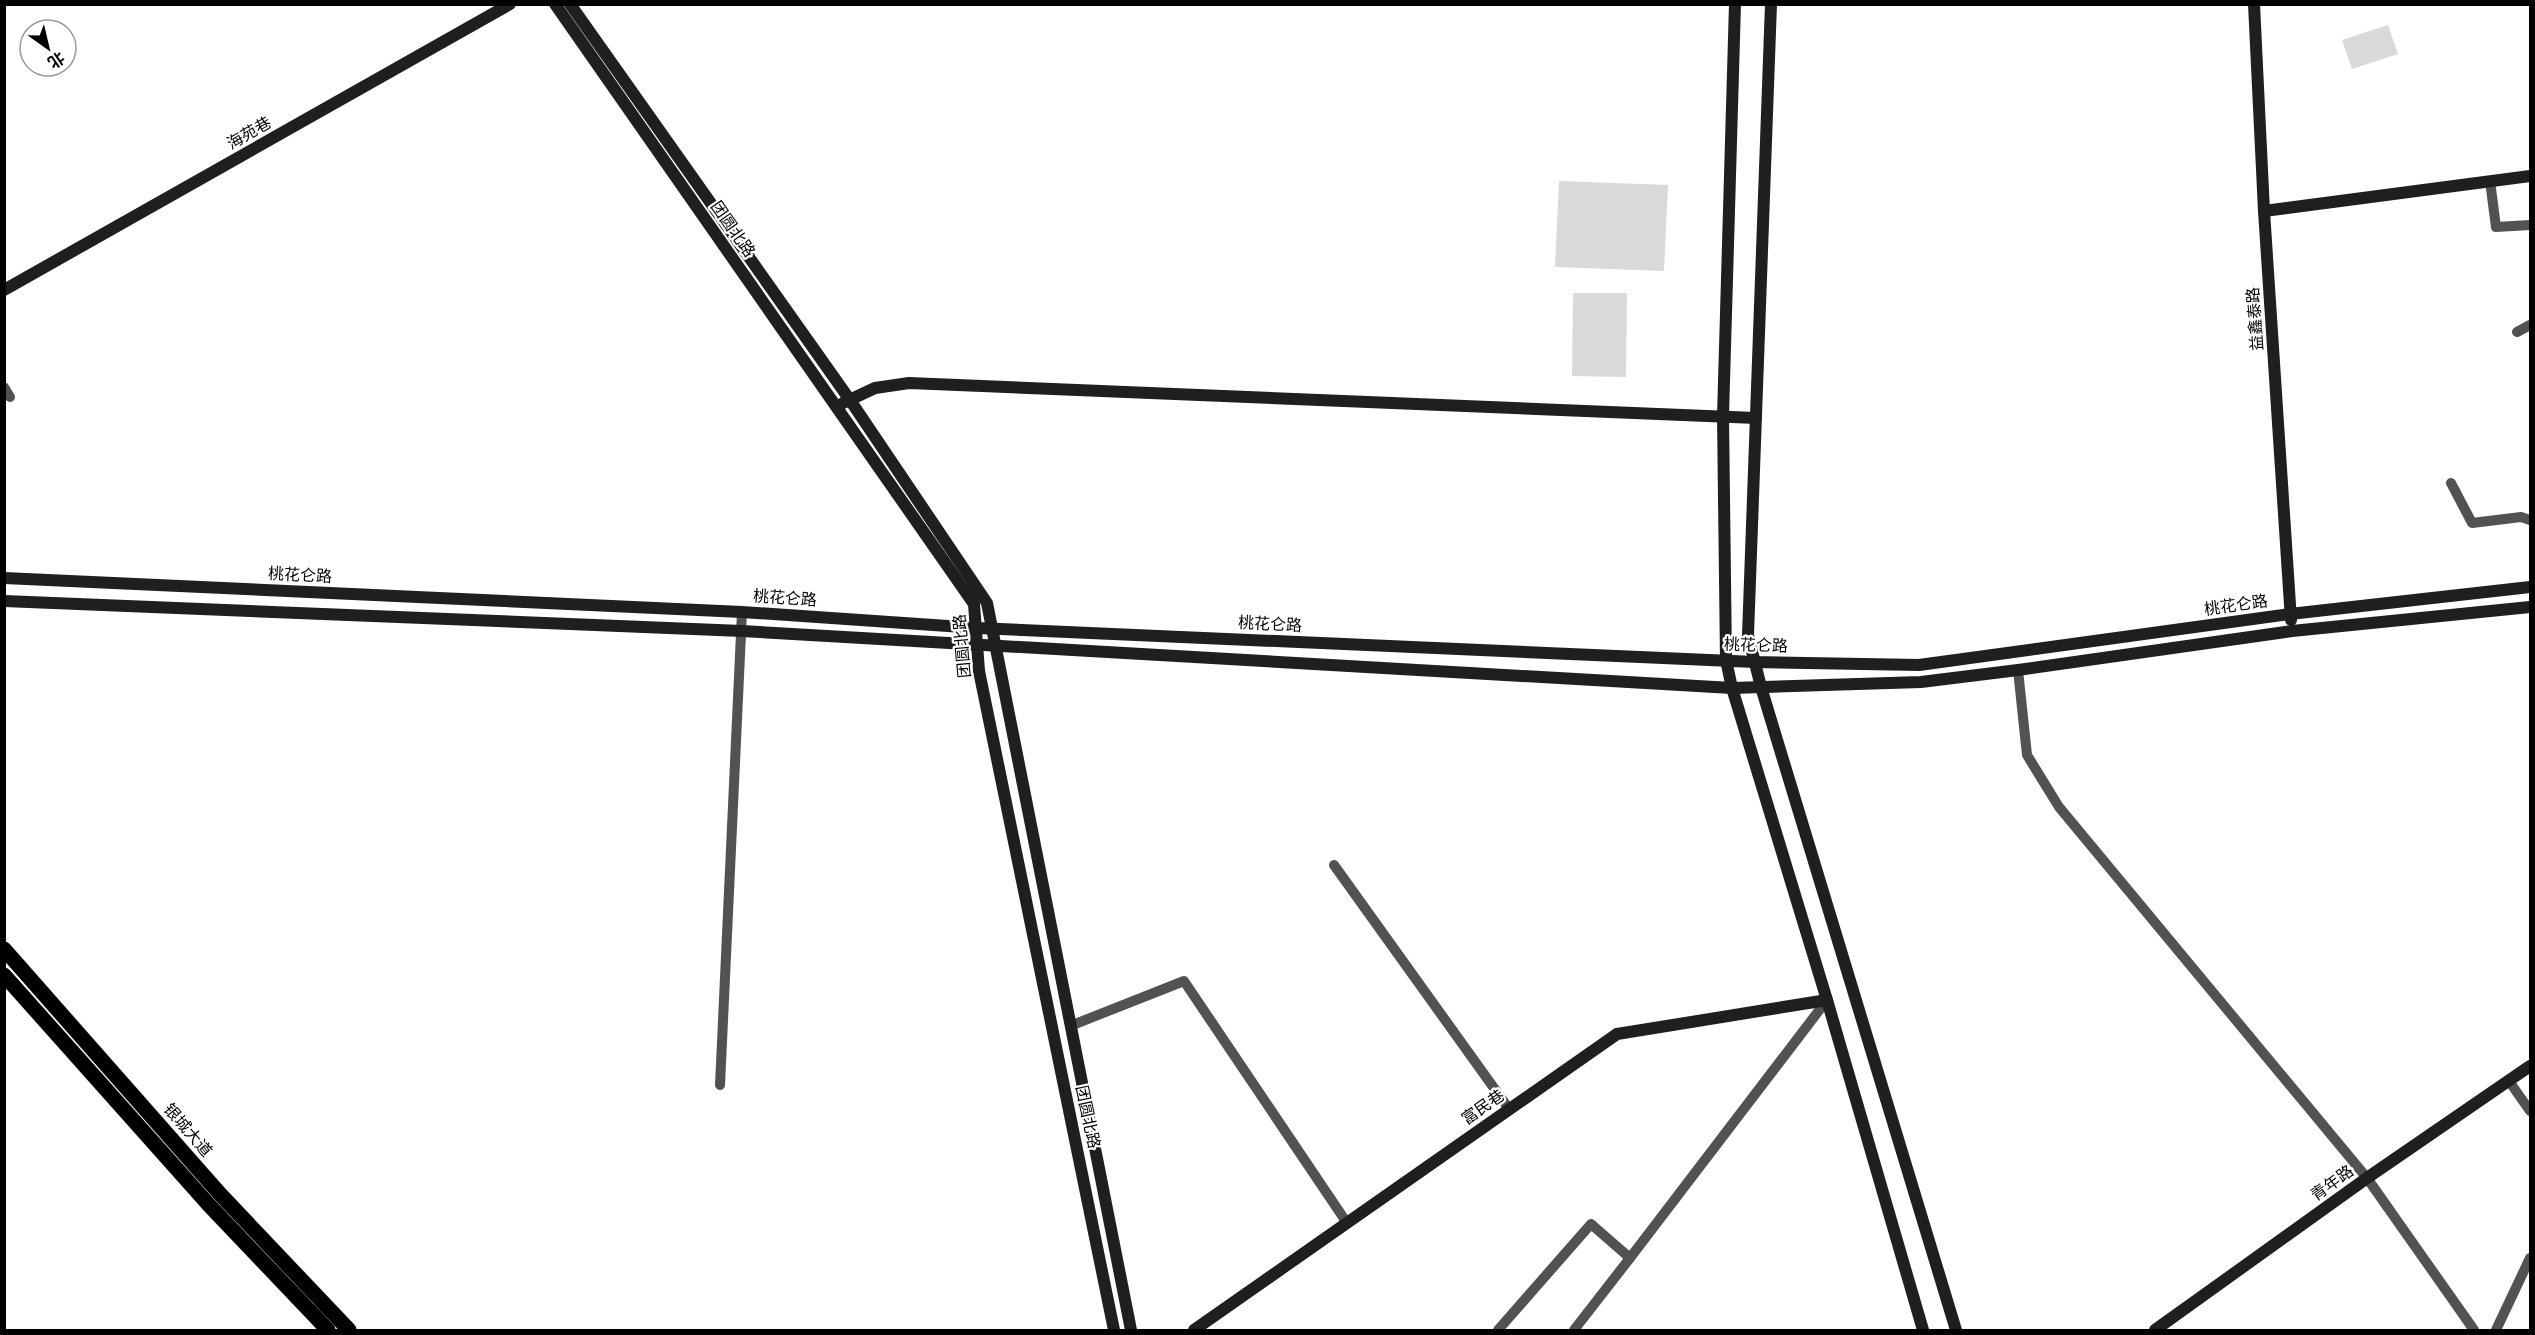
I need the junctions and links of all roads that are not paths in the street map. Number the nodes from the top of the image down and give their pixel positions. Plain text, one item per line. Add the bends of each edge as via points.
1 (510, 4) edge
2 (555, 4) edge
3 (570, 4) edge
4 (1735, 4) edge
5 (1771, 4) edge
6 (2254, 4) edge
7 (2530, 176) edge
8 (2490, 181) junction
9 (2264, 211) junction
10 (2530, 225) edge
11 (4, 291) edge
12 (2530, 325) edge
13 (2517, 332) dead end
14 (850, 400) junction
15 (837, 406) junction
16 (1723, 416) junction
17 (1756, 418) junction
18 (2451, 483) dead end
19 (2530, 520) edge
20 (4, 578) edge
21 (2530, 587) edge
22 (4, 601) edge
23 (2530, 607) edge
24 (742, 612) junction
25 (2290, 614) junction
26 (977, 628) junction
27 (993, 628) junction
28 (742, 631) junction
29 (2292, 631) junction
30 (994, 645) junction
31 (976, 646) junction
32 (1726, 660) junction
33 (1755, 662) junction
34 (2018, 670) junction
35 (1761, 687) junction
36 (1732, 688) junction
37 (1334, 865) dead end
38 (4, 949) edge
39 (4, 975) edge
40 (1827, 1000) junction
41 (1070, 1026) junction
42 (2530, 1066) edge
43 (2509, 1082) junction
44 (720, 1085) dead end
45 (1509, 1109) junction
46 (2530, 1111) edge
47 (2367, 1178) junction
48 (1347, 1223) junction
49 (1630, 1258) junction
50 (2530, 1258) edge
51 (328, 1330) edge
52 (349, 1330) edge
53 (1114, 1330) edge
54 (1131, 1330) edge
55 (1194, 1330) edge
56 (1498, 1330) edge
57 (1574, 1330) edge
58 (1923, 1330) edge
59 (1956, 1330) edge
60 (2155, 1330) edge
61 (2474, 1330) edge
62 (2496, 1330) edge

1 - 11 main road, 海苑巷
2 - 15 main road, 团圆北路
3 - 14 main road, 团圆北路
4 - 16 main road
5 - 17 main road
6 - 9 main road, 益鑫泰路
7 - 8 main road
8 - 9 main road
8 - 10 street via 2496,228
9 - 25 main road, 益鑫泰路
12 - 13 street
14 - 15 main road
14 - 16 main road via 875,388 909,383
14 - 27 main road, 团圆北路 via 987,603
15 - 26 main road, 团圆北路 via 974,604
16 - 17 main road
16 - 32 main road
17 - 33 main road via 1748,634
18 - 19 street via 2472,523 2521,516
20 - 24 main road, 桃花仑路
21 - 25 main road, 桃花仑路
22 - 28 main road, 桃花仑路
23 - 29 main road, 桃花仑路
24 - 26 main road, 桃花仑路
24 - 28 street
25 - 29 main road, 益鑫泰路
25 - 33 main road, 桃花仑路 via 1919,665
26 - 27 main road, 桃花仑路
26 - 31 main road, 团圆北路
27 - 30 main road, 团圆北路
27 - 32 main road, 桃花仑路
28 - 31 main road, 桃花仑路
28 - 44 street
29 - 34 main road, 桃花仑路
30 - 31 main road, 桃花仑路
30 - 36 main road, 桃花仑路
30 - 41 main road, 团圆北路
31 - 53 main road, 团圆北路
32 - 33 main road, 桃花仑路
32 - 36 main road
33 - 35 main road
34 - 35 main road, 桃花仑路 via 1921,682
34 - 47 street via 2027,755 2059,807
35 - 36 main road, 桃花仑路
35 - 59 main road
36 - 40 main road
37 - 45 street
38 - 52 main road, 银城大道 via 220,1194
39 - 51 main road, 银城大道 via 209,1205
40 - 45 main road, 富民巷 via 1617,1035
40 - 49 street
40 - 58 main road
41 - 48 street via 1184,981
41 - 54 main road, 团圆北路
42 - 43 main road, 青年路
43 - 46 street
43 - 47 main road, 青年路
45 - 48 main road, 富民巷
47 - 60 main road, 青年路
47 - 61 street
48 - 55 main road, 富民巷
49 - 56 street via 1591,1224
49 - 57 street
50 - 62 street

